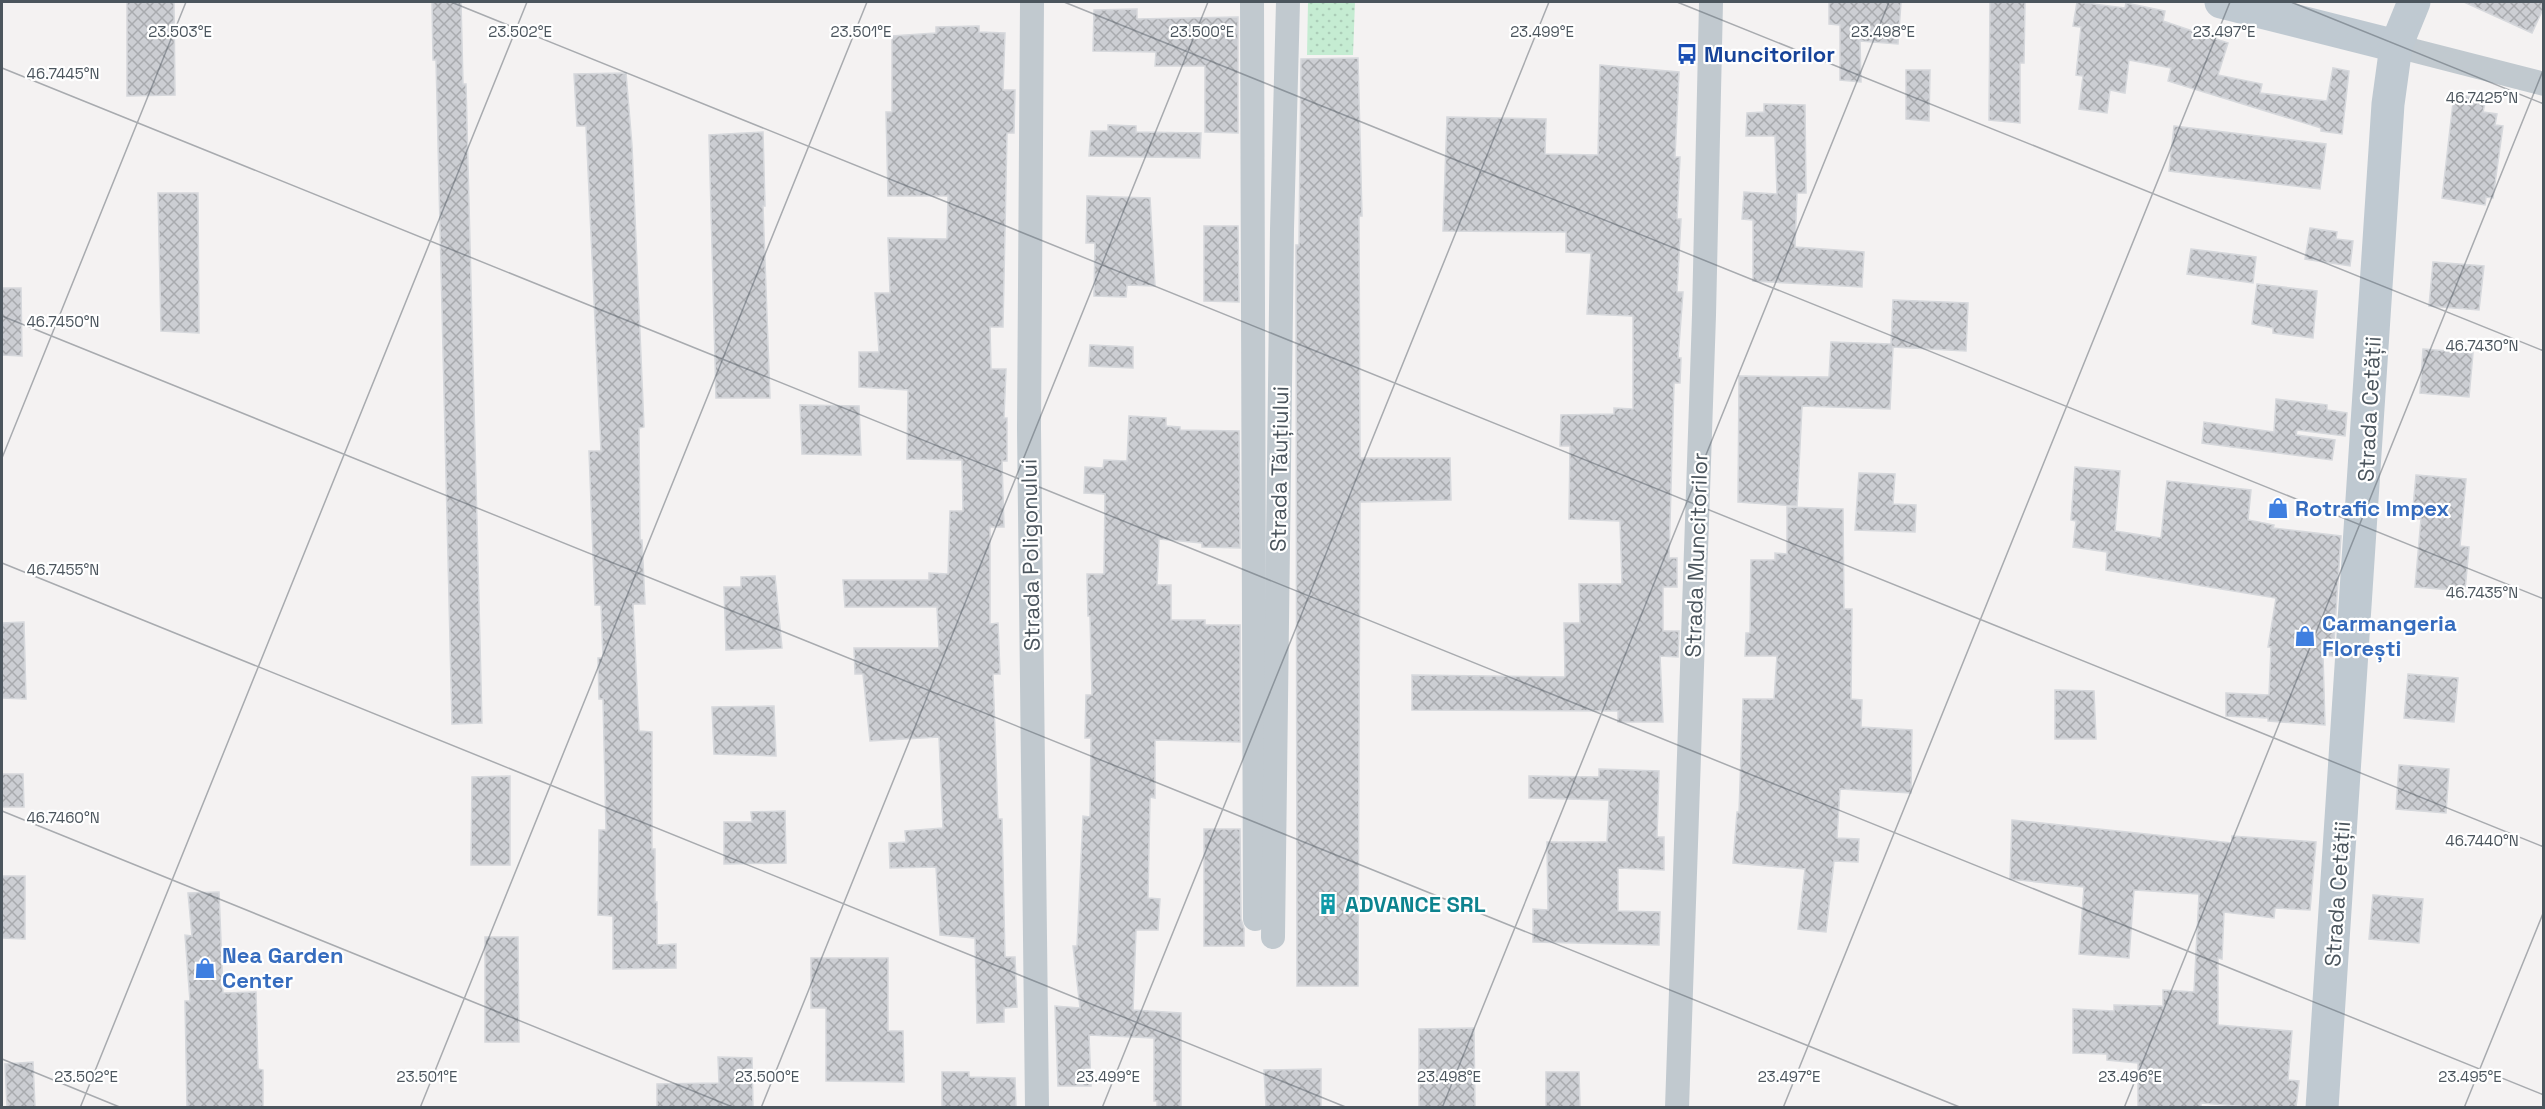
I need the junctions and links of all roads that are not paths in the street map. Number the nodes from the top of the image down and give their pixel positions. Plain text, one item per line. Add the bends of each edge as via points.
1 (1032, 2) edge
2 (1252, 2) edge
3 (1288, 2) edge
4 (1711, 2) edge
5 (2221, 2) edge
6 (2414, 2) edge
7 (2396, 46) junction
8 (2544, 84) edge
9 (1255, 919) dead end
10 (1273, 937) dead end
11 (1037, 1107) edge
12 (1677, 1107) edge
13 (2322, 1107) edge

1 - 11 street, Strada Poligonului via 1029,428
2 - 9 street
3 - 10 street, Strada Tăuțiului
4 - 12 street, Strada Muncitorilor
5 - 7 main road
6 - 7 main road, Strada Cetății
7 - 8 street
7 - 13 main road, Strada Cetății via 2388,104

